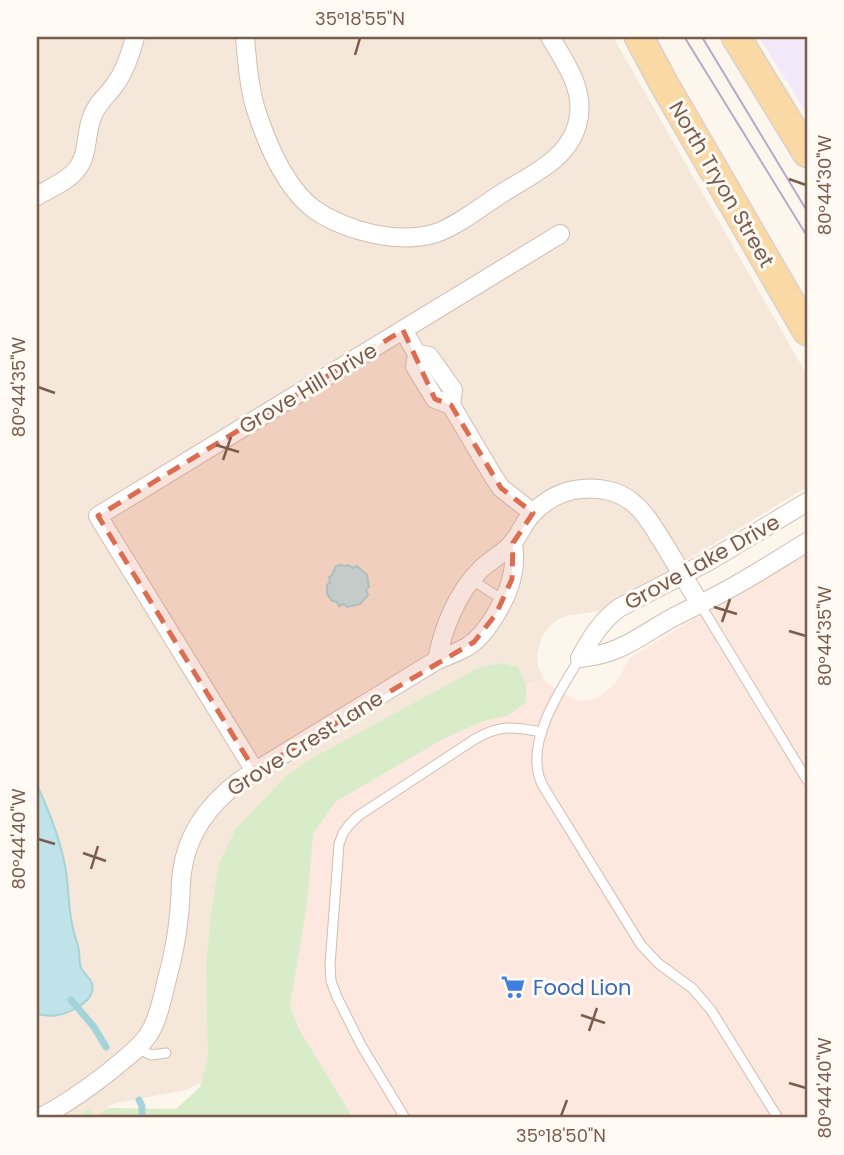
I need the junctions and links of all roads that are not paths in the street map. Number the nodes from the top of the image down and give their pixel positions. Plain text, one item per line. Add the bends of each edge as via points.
1 (135, 37) edge
2 (245, 37) edge
3 (550, 37) edge
4 (639, 37) edge
5 (736, 37) edge
6 (807, 153) edge
7 (37, 196) edge
8 (560, 234) dead end
9 (403, 330) junction
10 (807, 331) edge
11 (807, 502) edge
12 (533, 513) junction
13 (807, 542) edge
14 (513, 543) junction
15 (683, 575) junction
16 (472, 580) junction
17 (503, 600) junction
18 (700, 604) junction
19 (580, 658) junction
20 (436, 660) junction
21 (542, 732) junction
22 (255, 771) junction
23 (807, 780) edge
24 (137, 1048) junction
25 (166, 1053) dead end
26 (39, 1118) edge
27 (405, 1118) edge
28 (778, 1118) edge

1 - 7 street via 124,70 92,116 79,167
2 - 3 street via 256,108 278,162 300,197 330,220 395,237 419,237 447,228 537,172 566,146 578,125 579,99 569,68
4 - 10 main road, North Tryon Street
5 - 6 main road
8 - 9 street, Grove Hill Drive
9 - 12 street via 417,354 415,366 435,399 451,405 493,477
9 - 22 street, Grove Hill Drive via 98,516
11 - 15 street, Grove Lake Drive
12 - 14 street
12 - 15 street via 556,496 577,489 601,489 623,496 648,519
13 - 18 street, Grove Lake Drive
14 - 16 street
14 - 17 street, Grove Crest Lane via 514,569
15 - 18 street
15 - 19 street, Grove Lake Drive via 607,617
16 - 17 lane
16 - 20 street via 446,626
17 - 20 street, Grove Crest Lane via 474,642
18 - 19 street, Grove Lake Drive via 613,652
18 - 23 lane
19 - 21 lane
20 - 22 street, Grove Crest Lane
21 - 27 lane via 491,730 358,816 343,833 331,981 361,1045
21 - 28 lane via 537,766 545,791 641,945 711,1010
22 - 24 street, Grove Crest Lane via 215,802 189,844 163,995 153,1024
24 - 25 lane via 151,1055
24 - 26 street, Grove Crest Lane via 77,1096

